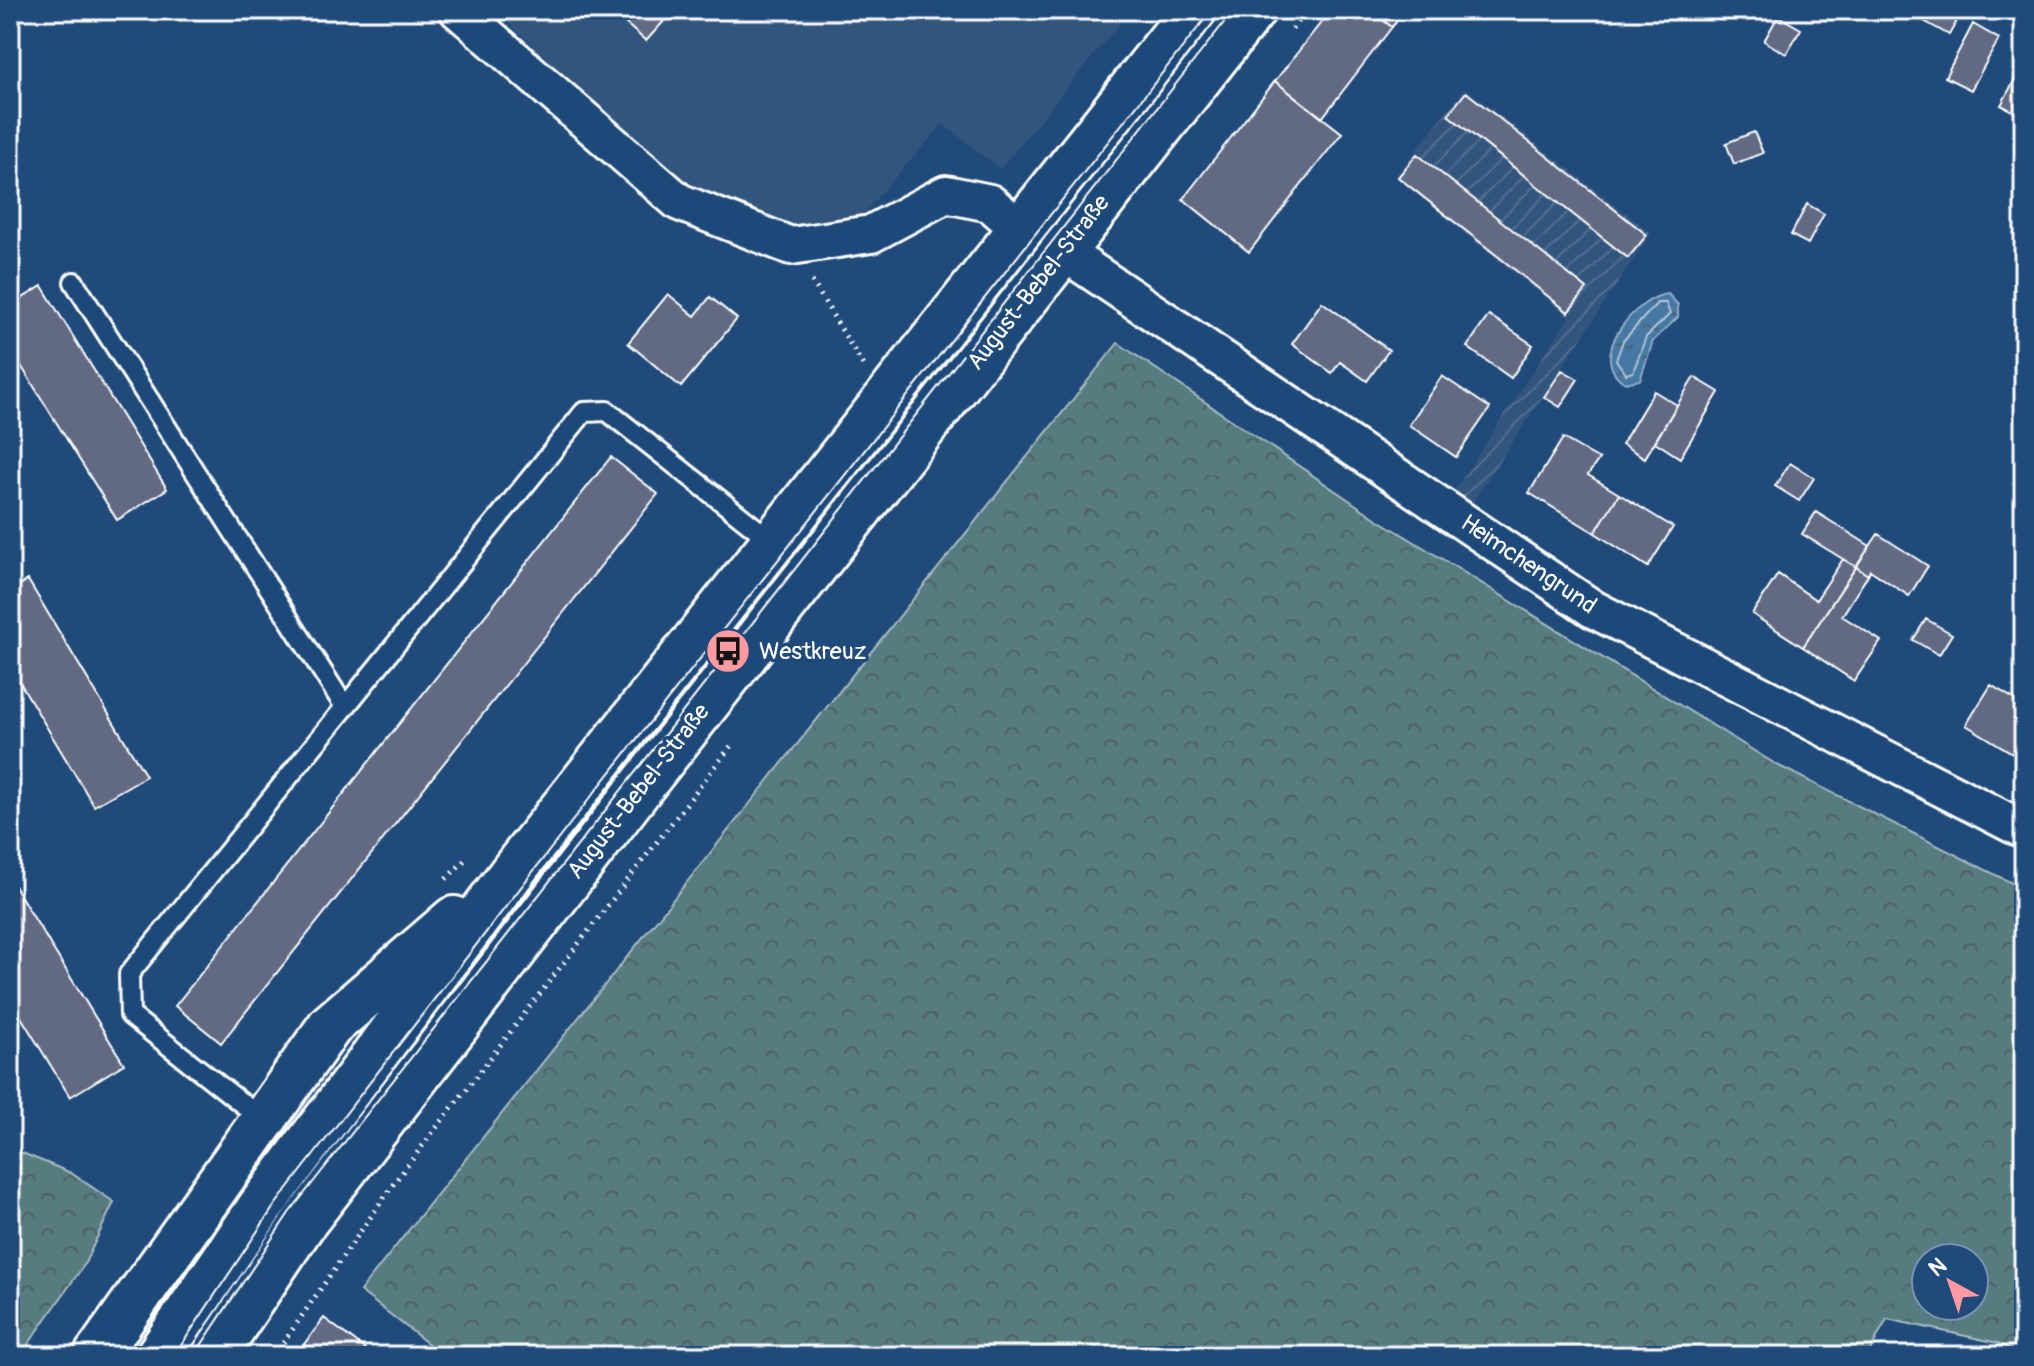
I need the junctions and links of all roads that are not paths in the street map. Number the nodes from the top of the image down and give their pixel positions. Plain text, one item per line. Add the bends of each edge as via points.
1 (458, 10) edge
2 (1194, 10) edge
3 (1253, 10) edge
4 (1021, 230) junction
5 (1062, 251) junction
6 (74, 282) dead end
7 (773, 542) junction
8 (345, 707) junction
9 (2024, 830) edge
10 (520, 862) junction
11 (263, 1120) junction
12 (96, 1356) edge
13 (158, 1356) edge
14 (214, 1356) edge

1 - 4 street via 679,202 791,246 871,234 946,194 990,203
2 - 4 street, August-Bebel-Straße
3 - 5 street, August-Bebel-Straße
4 - 7 street, August-Bebel-Straße
5 - 9 street, Heimchengrund via 1593,609
5 - 14 street, August-Bebel-Straße via 312,1213
6 - 8 lane
7 - 8 lane via 607,411 584,412
7 - 10 street, August-Bebel-Straße
8 - 11 lane via 129,974 130,1015
10 - 11 street via 330,1026
10 - 13 street, August-Bebel-Straße via 261,1206
11 - 12 street

